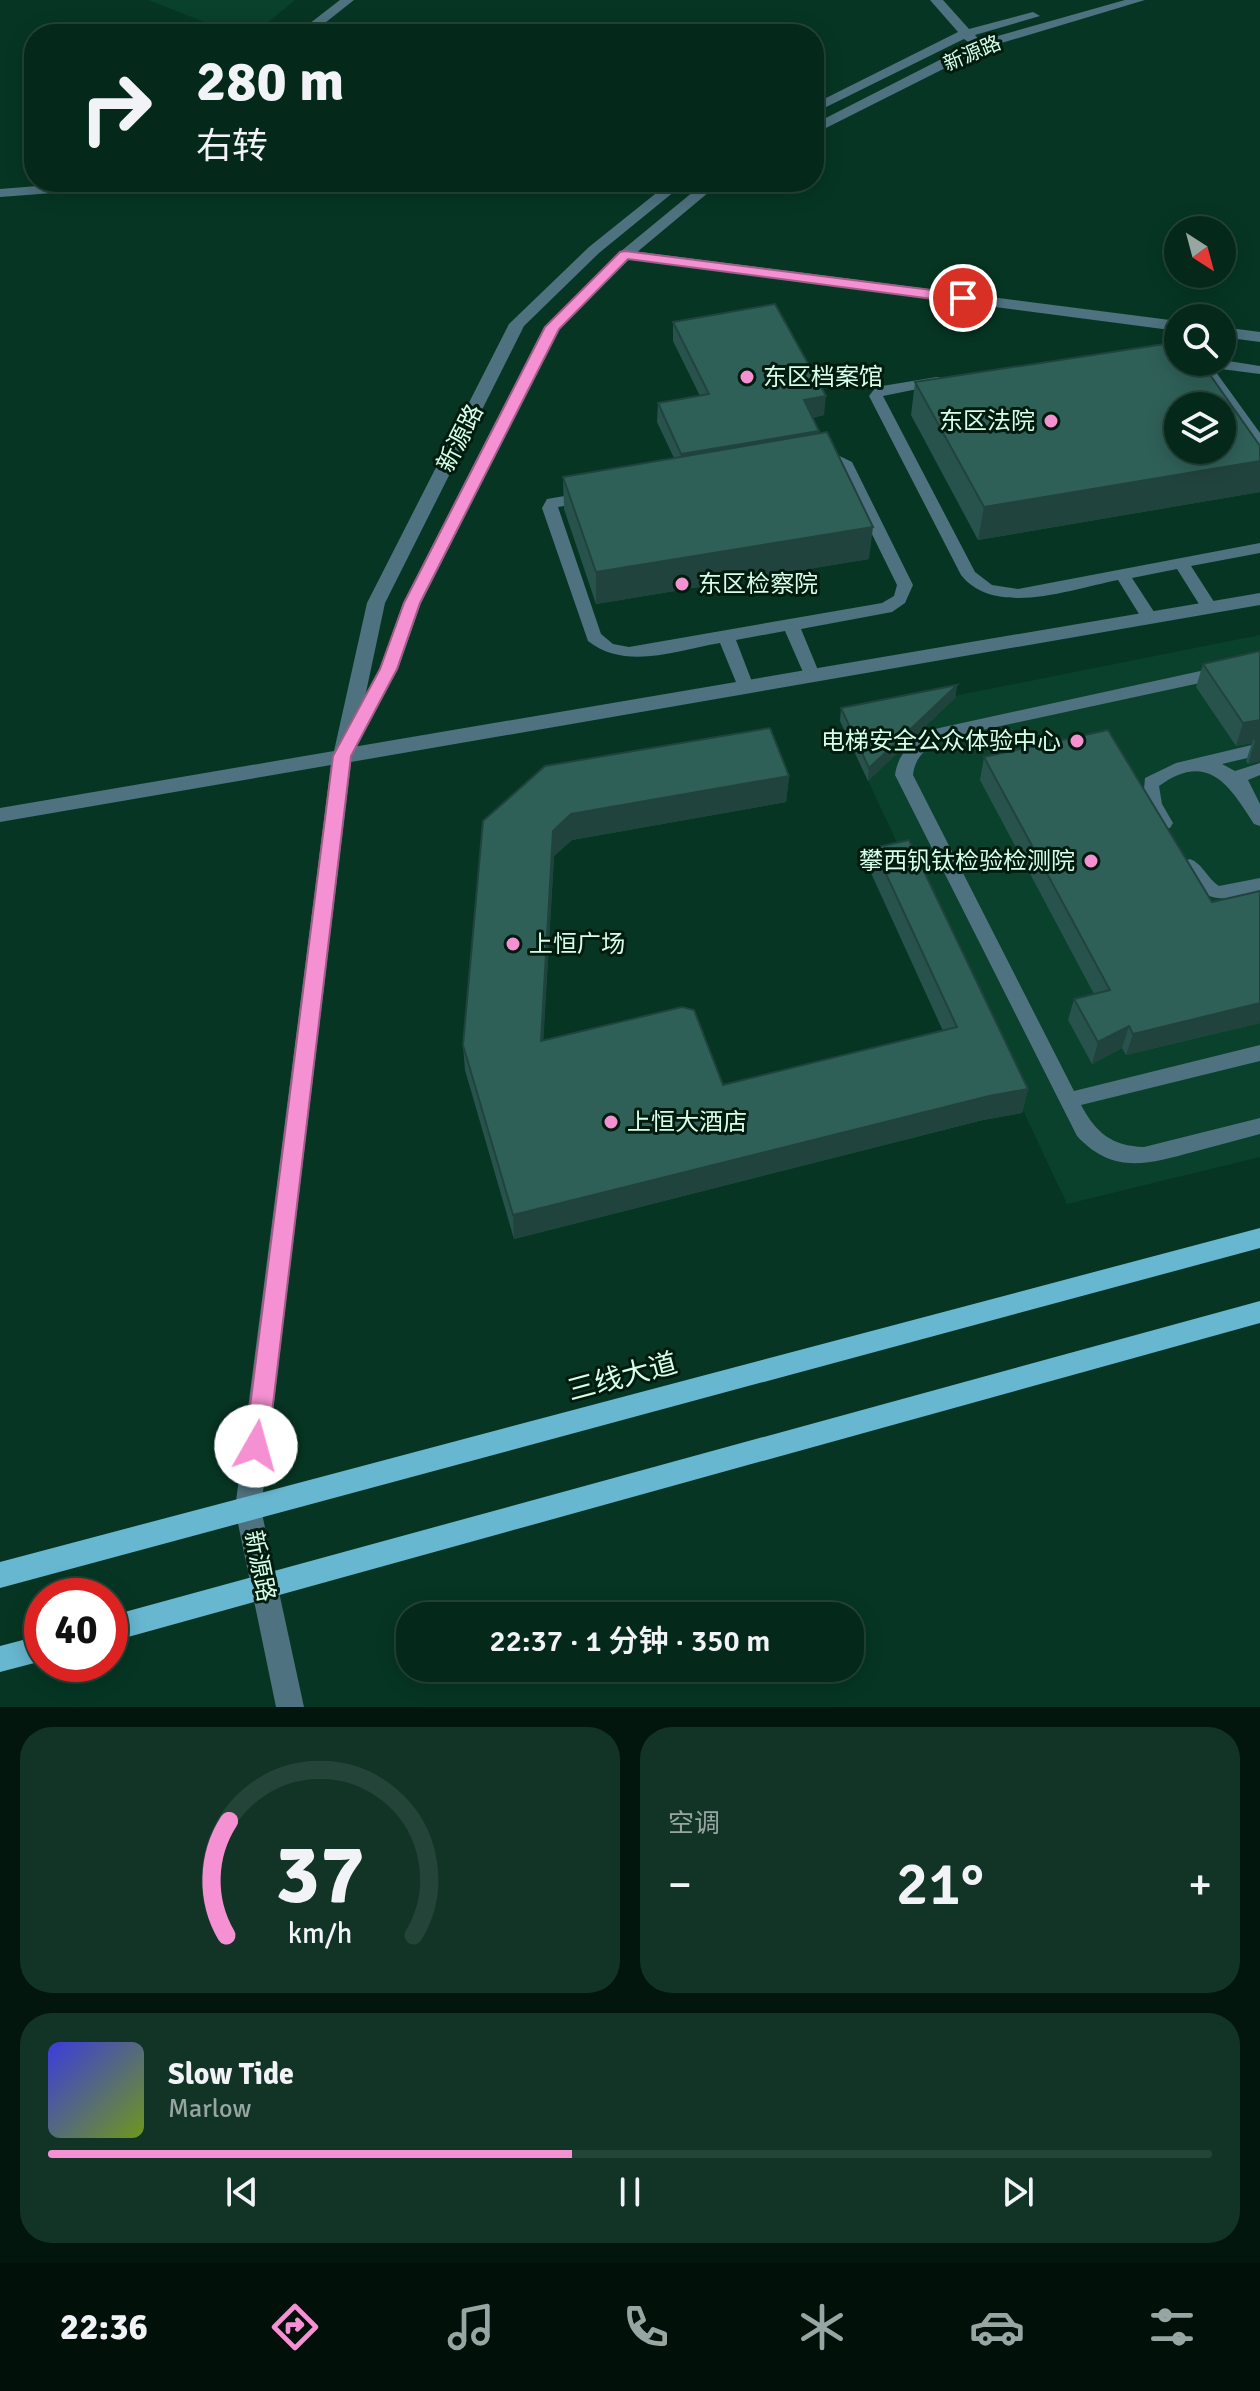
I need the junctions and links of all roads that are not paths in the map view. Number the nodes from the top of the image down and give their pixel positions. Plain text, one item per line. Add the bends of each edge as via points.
1 (348, 0) edge
2 (936, 0) edge
3 (1094, 0) edge
4 (1139, 0) edge
5 (316, 24) edge
6 (965, 34) junction
7 (980, 45) junction
8 (824, 104) edge
9 (824, 125) edge
10 (24, 191) edge
11 (666, 192) edge
12 (702, 192) edge
13 (0, 193) edge
14 (625, 255) junction
15 (1164, 324) edge
16 (1236, 334) edge
17 (1260, 337) edge
18 (1236, 367) edge
19 (1260, 370) edge
20 (1213, 376) edge
21 (956, 378) edge
22 (1260, 444) edge
23 (1260, 548) edge
24 (1181, 563) junction
25 (1122, 574) junction
26 (1260, 599) edge
27 (1210, 608) junction
28 (1150, 618) junction
29 (791, 625) junction
30 (726, 636) junction
31 (1260, 664) edge
32 (812, 675) junction
33 (746, 687) junction
34 (1260, 749) edge
35 (342, 756) junction
36 (1188, 766) junction
37 (1260, 769) edge
38 (1242, 791) junction
39 (0, 815) edge
40 (1260, 819) edge
41 (1260, 885) edge
42 (1260, 1053) edge
43 (1069, 1100) junction
44 (1260, 1126) edge
45 (1260, 1238) edge
46 (1260, 1312) edge
47 (248, 1509) junction
48 (0, 1575) edge
49 (263, 1587) junction
50 (128, 1624) edge
51 (24, 1653) edge
52 (0, 1659) edge
53 (290, 1707) edge

1 - 5 street
2 - 6 street
3 - 6 street, 新源路
4 - 7 street, 新源路
6 - 7 street
6 - 8 street, 新源路
7 - 9 street, 新源路
10 - 13 street
11 - 35 street, 新源路 via 594,250 517,324 376,603
12 - 14 street, 新源路
14 - 15 street
14 - 35 street, 新源路 via 552,327 412,603 389,669
16 - 17 street
18 - 19 lane
20 - 22 lane
21 - 25 lane via 881,390 876,396 969,575 988,590 1018,594
23 - 24 lane
24 - 25 lane
24 - 27 lane
25 - 28 lane
26 - 27 street
27 - 28 street
28 - 32 street
29 - 30 lane
29 - 30 lane via 886,608 904,592 838,458 552,503 600,643 629,653
29 - 32 lane
30 - 33 lane
31 - 43 lane via 953,729 922,742 905,763 904,775
32 - 33 street
33 - 35 street
34 - 36 lane
35 - 39 street
35 - 47 street, 新源路
36 - 38 lane via 1227,774
36 - 41 lane via 1151,783 1153,805 1211,893
37 - 38 lane via 1239,778
38 - 40 lane
42 - 43 lane
43 - 44 lane via 1094,1142 1125,1156 1144,1156
45 - 47 main road, 三线大道
46 - 49 main road
47 - 48 main road, 三线大道
47 - 49 street, 新源路
49 - 50 main road
49 - 53 street, 新源路
51 - 52 main road

